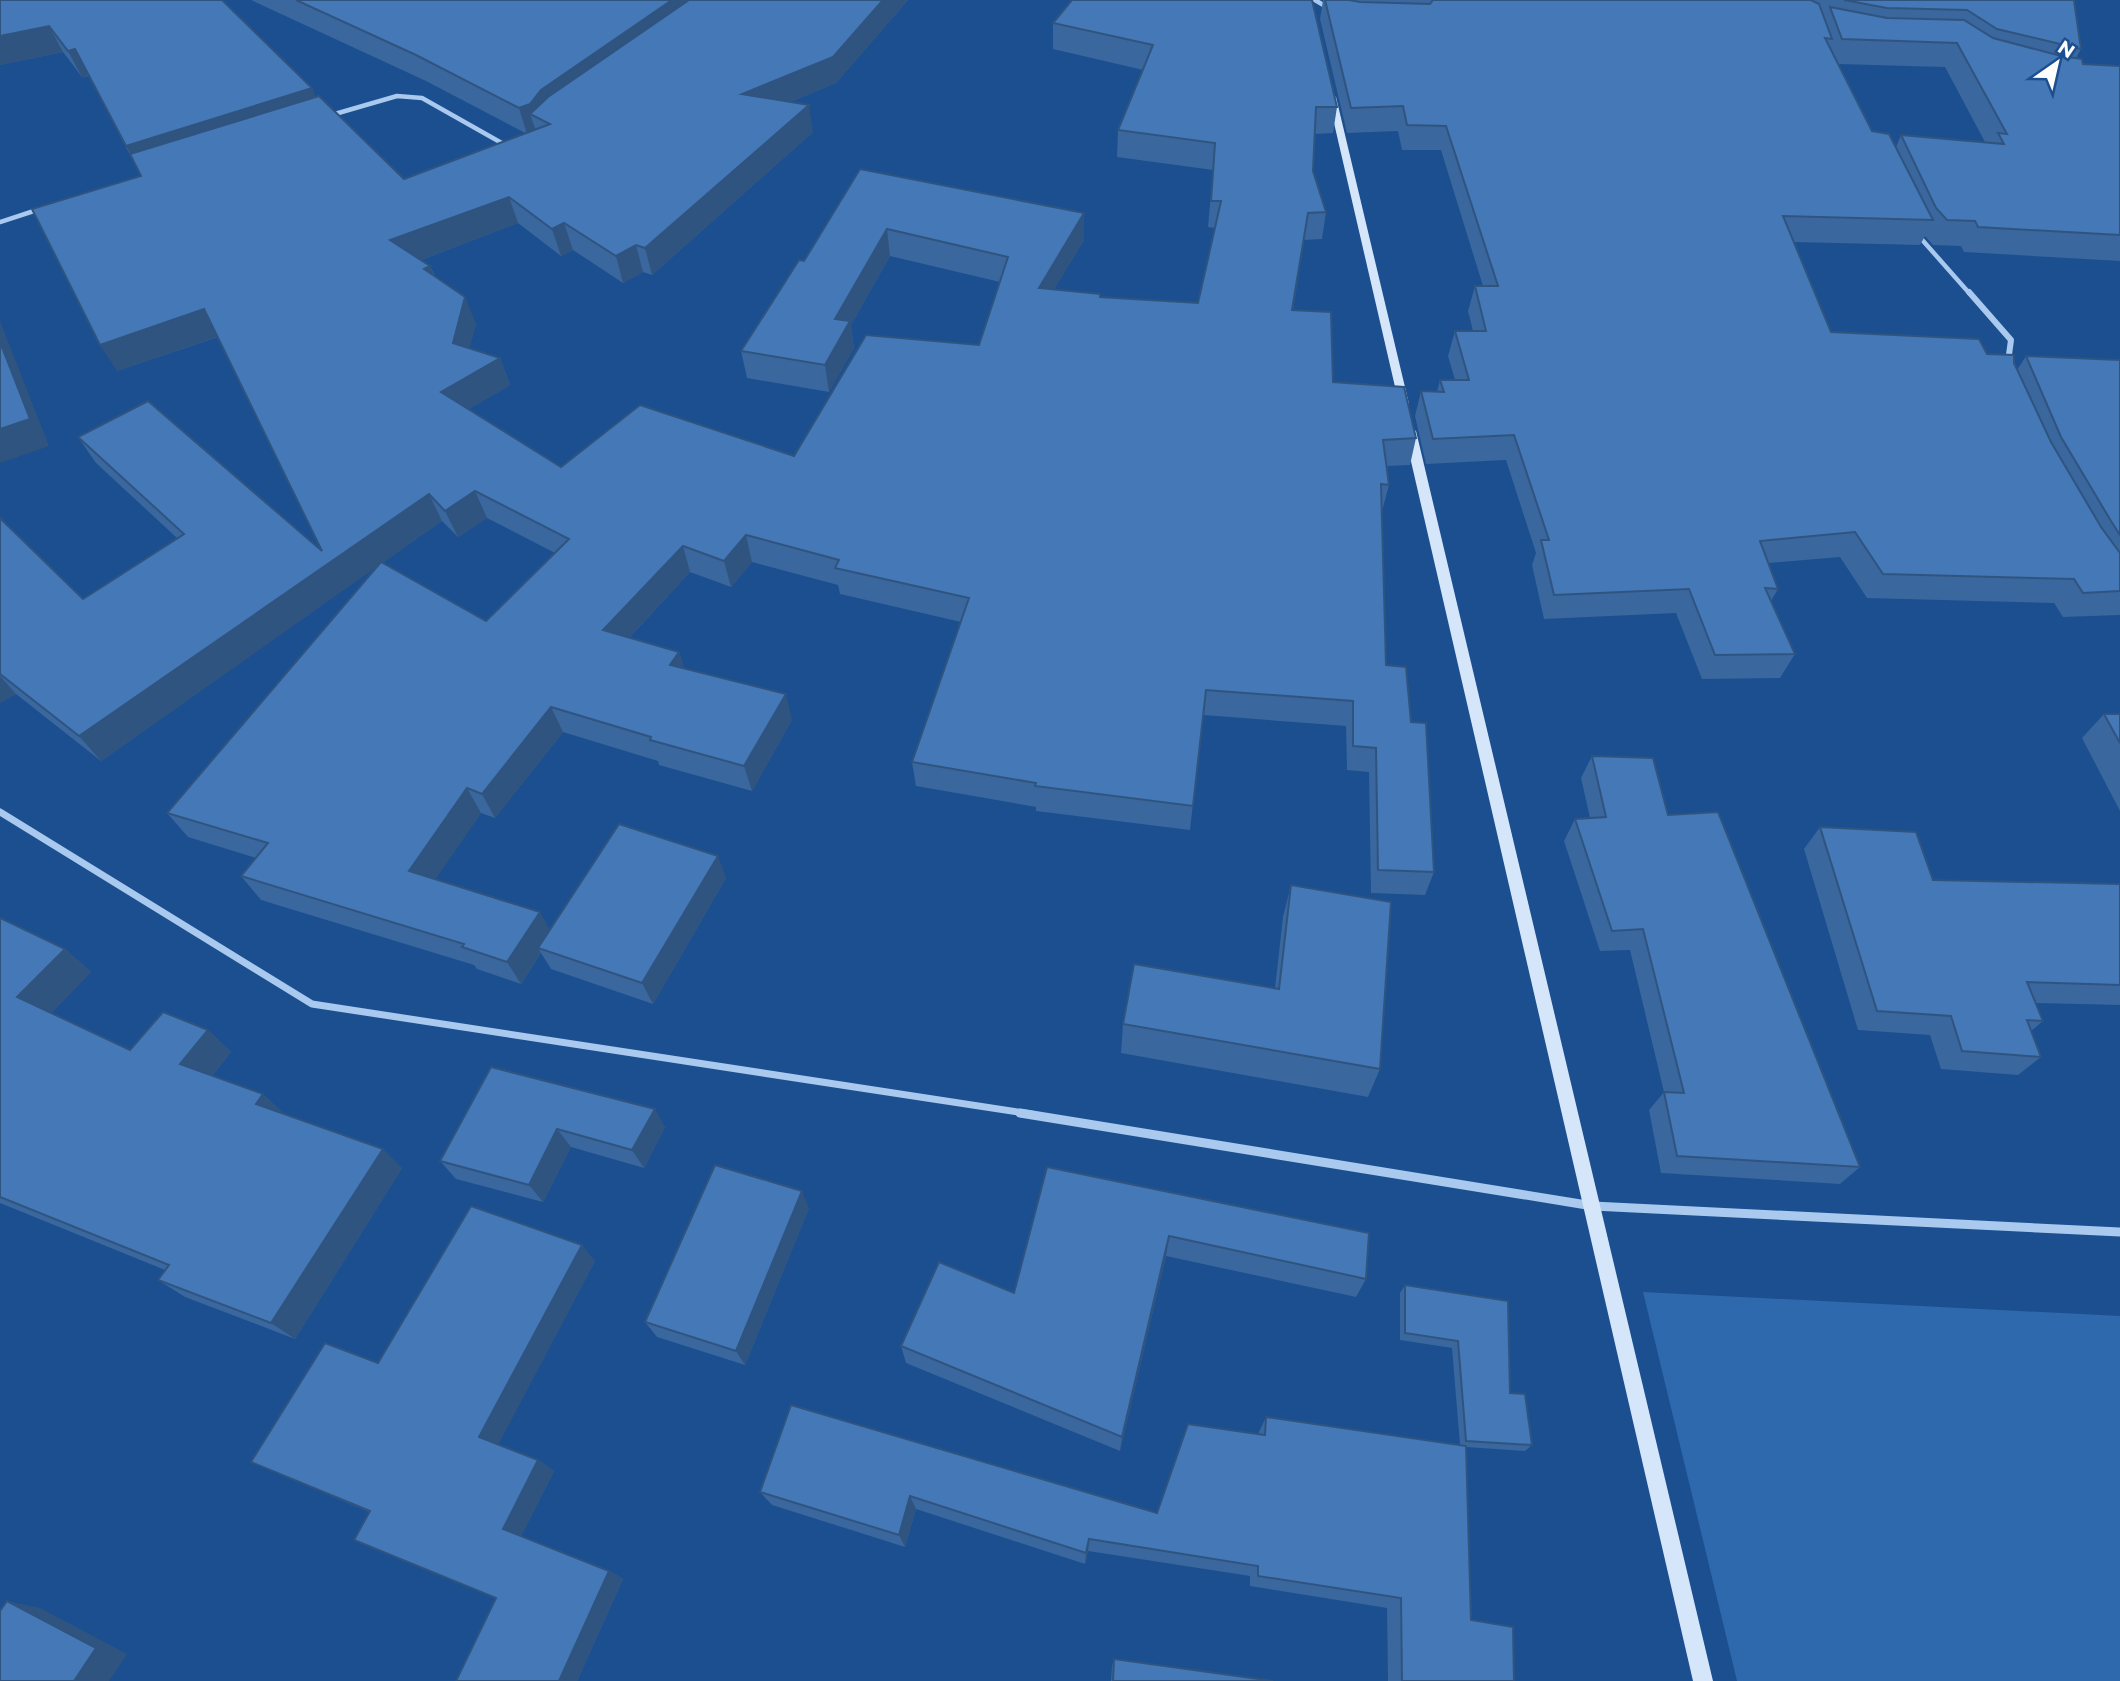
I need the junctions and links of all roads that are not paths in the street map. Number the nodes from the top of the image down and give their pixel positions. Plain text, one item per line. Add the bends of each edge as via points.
1 (1312, 4) edge
2 (1336, 14) edge
3 (1328, 81) edge
4 (323, 117) edge
5 (520, 143) edge
6 (52, 205) edge
7 (0, 222) edge
8 (1913, 225) edge
9 (2006, 374) edge
10 (0, 812) edge
11 (1593, 1206) junction
12 (2120, 1232) edge
13 (1703, 1681) edge

1 - 2 street
3 - 11 street
4 - 5 street via 397,96 422,98 509,147
6 - 7 street
8 - 9 street via 2011,341
10 - 11 street via 312,1004 796,1076
11 - 12 street
11 - 13 street

